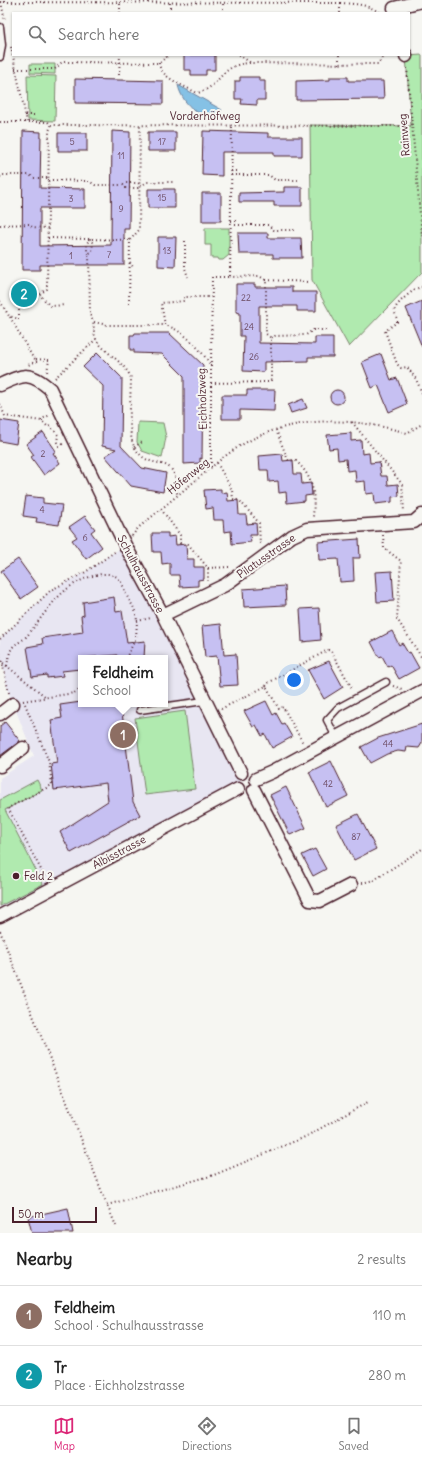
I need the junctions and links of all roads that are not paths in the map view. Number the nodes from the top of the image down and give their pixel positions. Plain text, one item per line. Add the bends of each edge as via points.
1 (422, 1) edge
2 (393, 7) edge
3 (0, 27) edge
4 (0, 57) edge
5 (0, 385) edge
6 (422, 515) edge
7 (163, 615) junction
8 (386, 682) dead end
9 (422, 691) edge
10 (204, 701) junction
11 (18, 703) road end
12 (168, 706) edge
13 (161, 707) edge
14 (140, 710) dead end
15 (0, 714) edge
16 (336, 737) junction
17 (23, 748) dead end
18 (0, 766) edge
19 (241, 773) junction
20 (255, 784) junction
21 (238, 789) junction
22 (351, 885) road end
23 (0, 916) edge

1 - 2 street
3 - 4 lane
5 - 7 street, Schulhausstrasse via 16,377 38,378 50,389 125,544
6 - 7 street, Pilatusstrasse via 414,522 311,529 292,536 225,585
7 - 10 street, Schulhausstrasse
8 - 16 lane via 338,708 327,720
9 - 16 street
10 - 12 lane
10 - 19 street, Schulhausstrasse
11 - 15 street
13 - 14 lane
16 - 20 street
17 - 18 street
19 - 20 street via 249,773
19 - 21 street via 236,780
20 - 21 street via 244,793
20 - 22 street via 310,900 320,901
21 - 23 street, Albisstrasse

